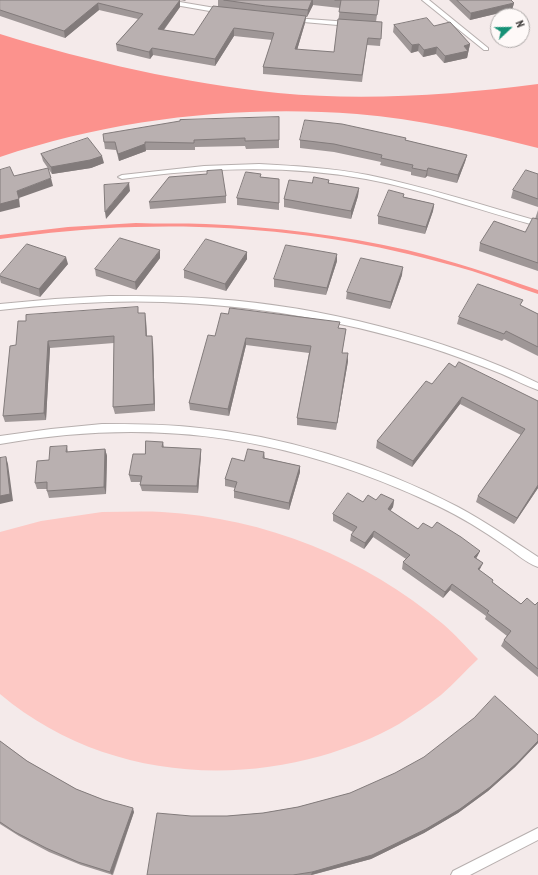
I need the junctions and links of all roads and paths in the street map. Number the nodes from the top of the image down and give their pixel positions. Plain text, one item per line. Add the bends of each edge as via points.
1 (158, 0) edge
2 (204, 0) edge
3 (425, 0) edge
4 (198, 8) junction
5 (227, 12) edge
6 (288, 19) edge
7 (354, 25) edge
8 (486, 49) dead end
9 (122, 178) dead end
10 (538, 224) edge
11 (0, 307) edge
12 (538, 387) edge
13 (0, 440) edge
14 (538, 563) edge
15 (538, 834) edge
16 (457, 875) edge

1 - 4 lane
2 - 4 lane
3 - 8 lane
4 - 5 lane
6 - 7 lane
9 - 10 lane via 210,166 298,168 385,181
11 - 12 lane via 104,298 176,298 247,304 318,315 388,331 459,354
13 - 14 lane via 102,428 160,428 218,433 275,443 332,458 444,504 499,536
15 - 16 lane

